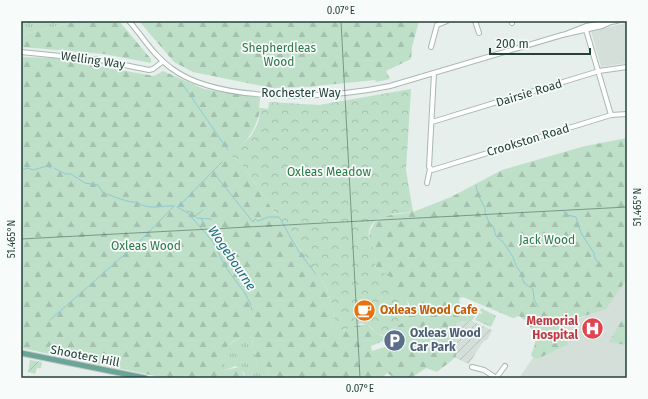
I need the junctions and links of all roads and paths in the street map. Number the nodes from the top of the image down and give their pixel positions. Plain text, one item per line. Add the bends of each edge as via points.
1 (129, 21) edge
2 (447, 21) edge
3 (475, 21) edge
4 (585, 21) edge
5 (617, 21) edge
6 (586, 28) junction
7 (479, 33) dead end
8 (431, 47) dead end
9 (21, 52) edge
10 (162, 62) junction
11 (627, 67) edge
12 (599, 72) junction
13 (434, 73) junction
14 (627, 114) edge
15 (611, 115) junction
16 (432, 122) junction
17 (430, 169) junction
18 (427, 183) dead end
19 (21, 353) edge
20 (505, 366) dead end
21 (472, 367) dead end
22 (145, 378) edge
23 (496, 378) edge

1 - 10 street, Rochester Way
2 - 8 street via 436,25
3 - 7 street
4 - 6 street
5 - 6 street, Rochester Way
6 - 12 street
6 - 13 street, Rochester Way via 568,31 562,35
9 - 10 street, Welling Way via 93,59 149,70
10 - 13 street, Rochester Way via 181,75 203,84 273,95 318,96 368,90
11 - 12 street, Dairsie Road
12 - 15 street
12 - 16 street, Dairsie Road
13 - 16 street
14 - 15 street, Crookston Road
15 - 17 street, Crookston Road
16 - 17 street
17 - 18 street
19 - 22 main road, Shooters Hill
20 - 23 street
21 - 23 street via 484,370

